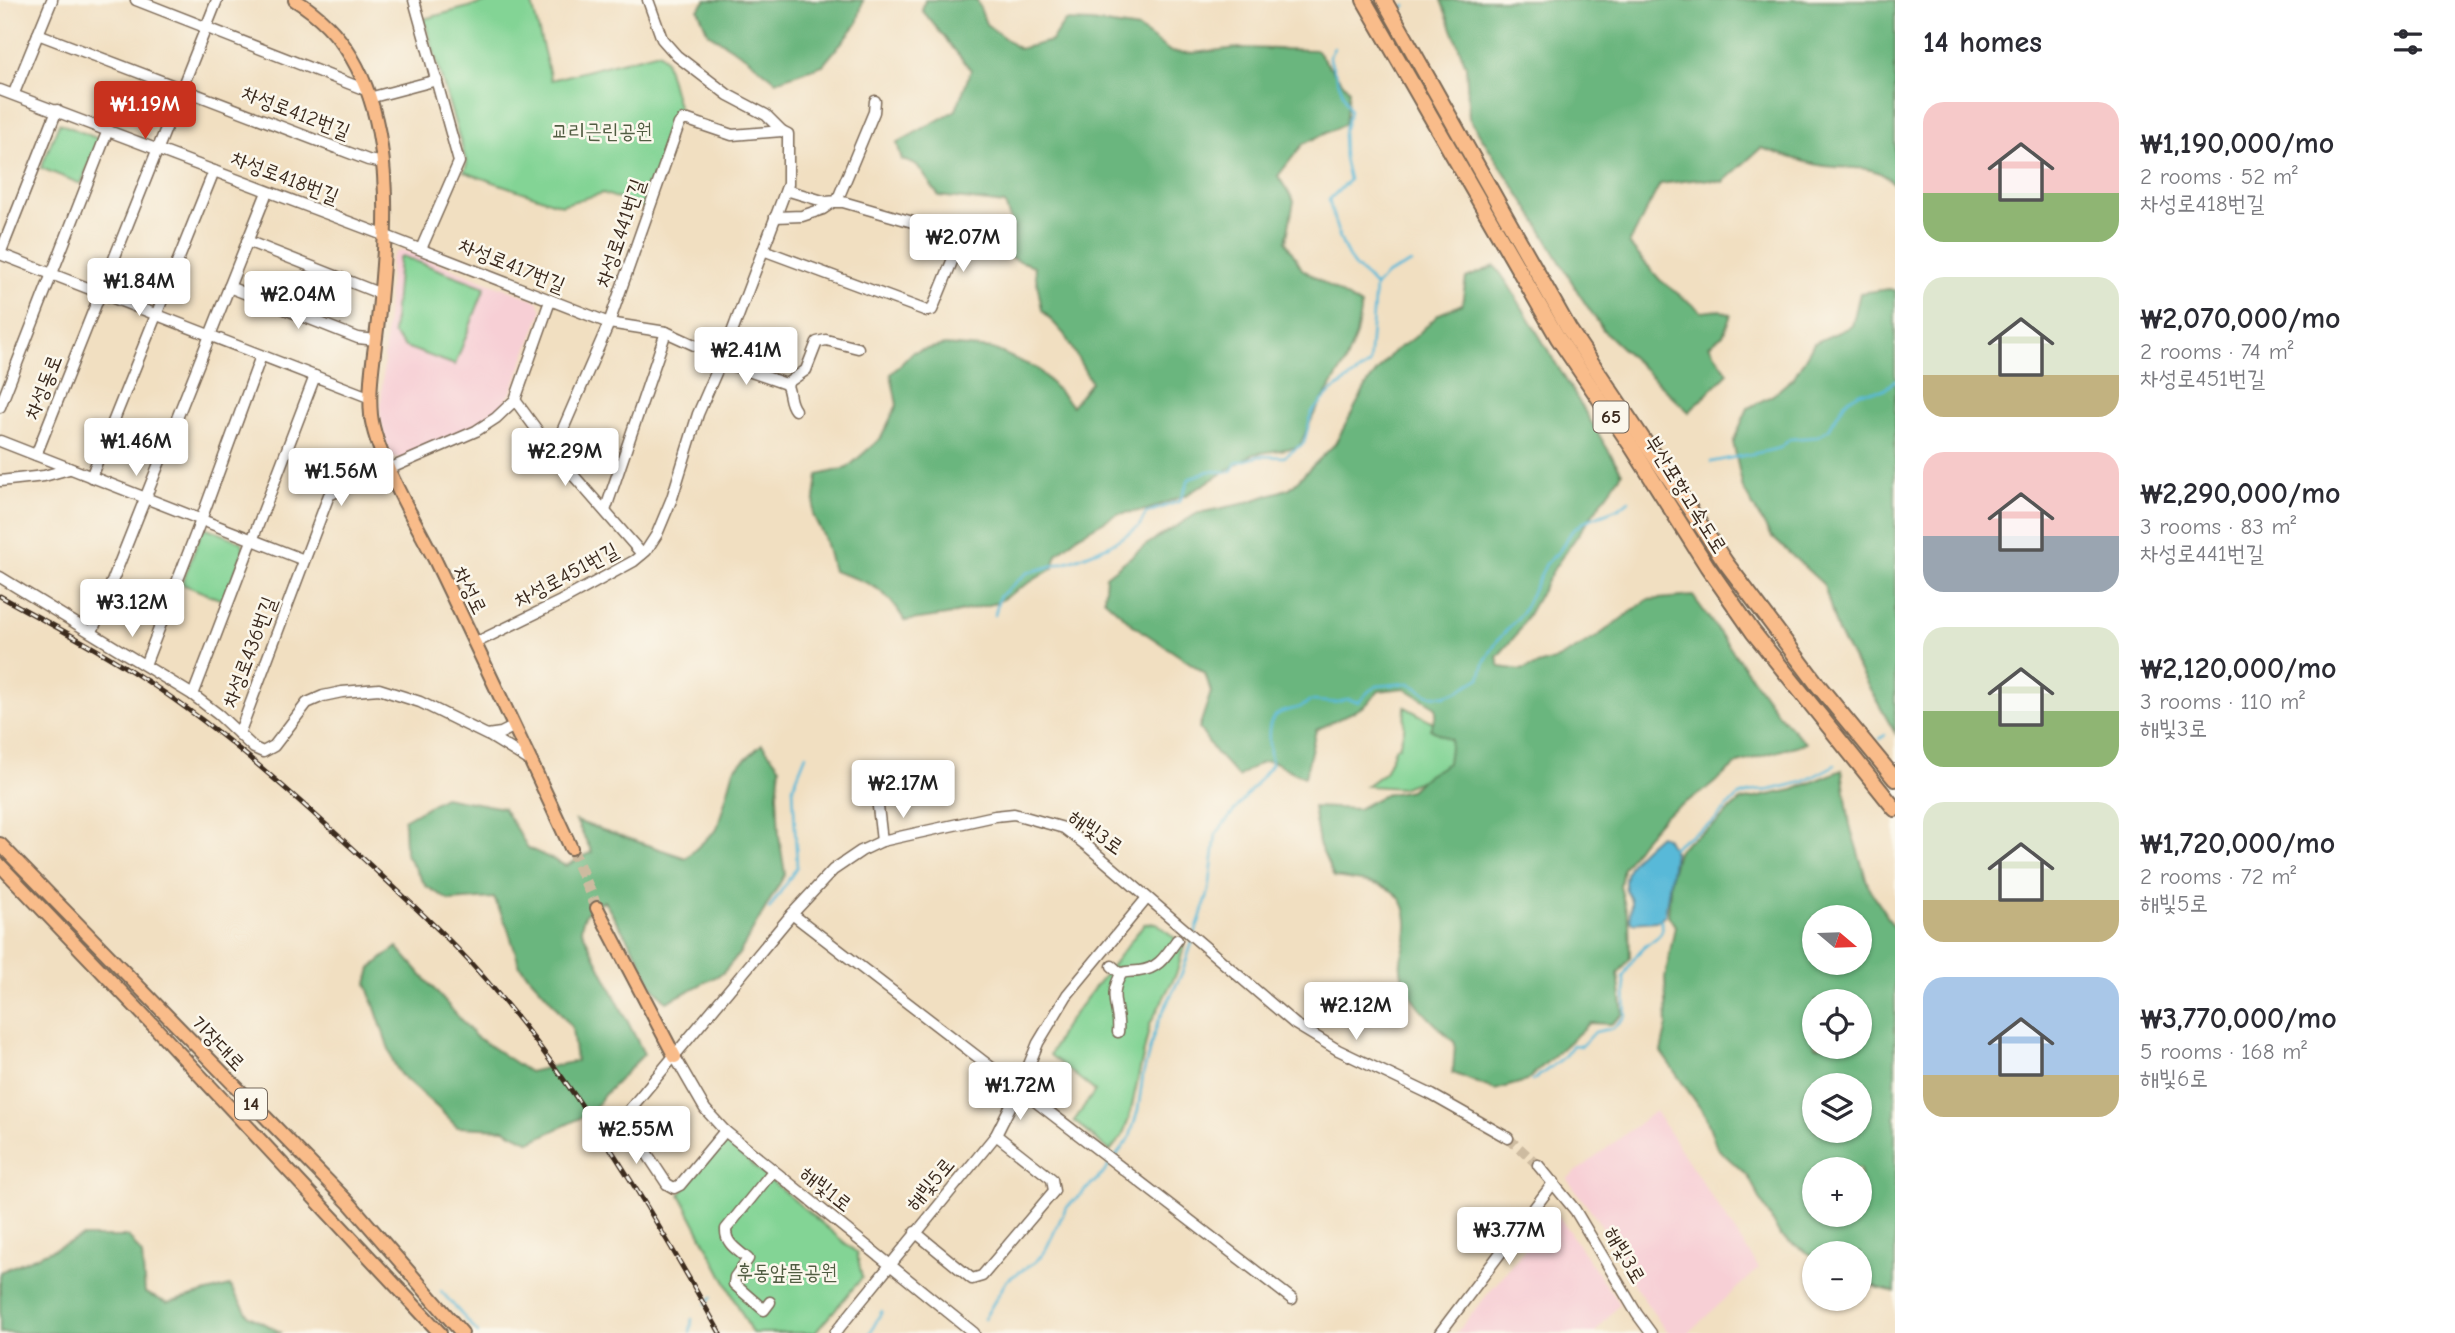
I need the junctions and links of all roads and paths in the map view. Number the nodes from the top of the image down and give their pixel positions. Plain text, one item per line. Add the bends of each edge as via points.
1 (52, 0) edge
2 (136, 0) edge
3 (217, 0) edge
4 (295, 0) edge
5 (414, 0) edge
6 (648, 0) edge
7 (1364, 0) edge
8 (1384, 0) edge
9 (308, 4) edge
10 (206, 27) junction
11 (38, 34) junction
12 (437, 80) junction
13 (182, 89) junction
14 (0, 90) edge
15 (14, 93) junction
16 (368, 94) junction
17 (875, 101) dead end
18 (57, 110) junction
19 (108, 130) junction
20 (782, 131) junction
21 (159, 149) junction
22 (383, 163) junction
23 (214, 171) junction
24 (786, 190) junction
25 (267, 191) junction
26 (832, 202) junction
27 (775, 217) junction
28 (386, 236) junction
29 (247, 241) junction
30 (421, 249) junction
31 (763, 250) junction
32 (0, 254) edge
33 (51, 274) junction
34 (229, 287) junction
35 (100, 294) junction
36 (381, 294) junction
37 (551, 301) junction
38 (157, 315) junction
39 (609, 323) junction
40 (666, 332) junction
41 (209, 336) junction
42 (376, 340) junction
43 (858, 348) dead end
44 (261, 356) junction
45 (722, 359) junction
46 (315, 376) junction
47 (786, 384) junction
48 (371, 398) junction
49 (515, 400) junction
50 (0, 407) edge
51 (795, 410) dead end
52 (0, 441) edge
53 (553, 452) junction
54 (36, 456) junction
55 (69, 468) junction
56 (389, 468) junction
57 (91, 477) junction
58 (0, 481) edge
59 (145, 498) junction
60 (605, 511) junction
61 (201, 520) junction
62 (253, 540) junction
63 (642, 554) junction
64 (304, 560) junction
65 (0, 577) edge
66 (92, 632) junction
67 (475, 643) junction
68 (145, 665) junction
69 (193, 695) junction
70 (513, 727) junction
71 (239, 734) junction
72 (488, 735) junction
73 (532, 762) junction
74 (1895, 779) edge
75 (875, 781) dead end
76 (1895, 809) edge
77 (882, 841) junction
78 (0, 844) edge
79 (571, 848) tunnel mouth
80 (0, 865) edge
81 (1147, 898) junction
82 (597, 908) tunnel mouth
83 (792, 914) junction
84 (1177, 940) dead end
85 (1112, 966) dead end
86 (1121, 974) junction
87 (1118, 1032) dead end
88 (675, 1057) junction
89 (1019, 1089) junction
90 (725, 1131) junction
91 (996, 1135) junction
92 (1508, 1138) tunnel mouth
93 (1538, 1165) tunnel mouth
94 (773, 1171) junction
95 (1553, 1182) junction
96 (915, 1232) junction
97 (890, 1264) junction
98 (1292, 1299) dead end
99 (770, 1303) dead end
100 (440, 1333) edge
101 (462, 1333) edge
102 (835, 1333) edge
103 (974, 1333) edge
104 (1440, 1333) edge
105 (1651, 1333) edge

1 - 11 street
2 - 10 street
3 - 10 street, 차성동로
4 - 9 main road, 차성로
5 - 12 street
6 - 20 street via 670,50 727,96 766,115
7 - 76 highway, 부산포항고속도로 / 65 via 1558,338 1707,566 1753,632
8 - 74 highway, 부산포항고속도로 / 65 via 1569,329 1726,563
9 - 16 main road, 차성로 via 346,48
10 - 13 street, 차성동로
10 - 16 street
11 - 13 street, 차성로412번길
11 - 15 street
12 - 16 street
12 - 30 street via 459,162
13 - 21 street, 차성동로
13 - 22 street, 차성로412번길
14 - 15 street, 차성로418번길
15 - 18 street, 차성로418번길
16 - 22 main road, 차성로
17 - 26 street via 841,194
18 - 19 street, 차성로418번길
18 - 32 street
19 - 21 street, 차성로418번길
19 - 33 street, 차성동로
20 - 24 street, 차성로451번길 via 788,134
20 - 39 street, 차성로441번길 via 732,135 683,120 679,124
21 - 23 street, 차성로418번길
21 - 35 street, 차성동로
22 - 28 main road, 차성로
23 - 25 street, 차성로418번길
23 - 38 street
24 - 26 street
24 - 27 street, 차성로451번길
25 - 28 street, 차성로418번길
25 - 29 street
26 - 27 street via 802,216
26 - 31 street via 864,207 937,229 946,236 955,254 932,310
27 - 31 street, 차성로451번길
28 - 30 street, 차성로417번길
28 - 36 main road, 차성로
29 - 34 street
29 - 36 street
30 - 37 street, 차성로417번길
31 - 45 street, 차성로451번길
32 - 33 street
33 - 35 street
33 - 50 street, 차성동로
34 - 41 street
34 - 42 street via 358,338
35 - 38 street
35 - 54 street, 차성동로
36 - 42 main road, 차성로
37 - 39 street, 차성로417번길
37 - 49 street
38 - 41 street
38 - 57 street
39 - 40 street, 차성로417번길
39 - 53 street, 차성로441번길
40 - 45 street, 차성로417번길
40 - 60 street
41 - 44 street
41 - 59 street
42 - 48 main road, 차성로
43 - 47 street via 817,342 806,370
44 - 46 street
44 - 61 street
45 - 47 street, 차성로417번길
45 - 63 street, 차성로451번길 via 698,414 664,518
46 - 48 street
46 - 62 street
47 - 51 street
48 - 56 main road, 차성로 via 374,430
49 - 53 street
49 - 56 street, 차성로436번길 via 476,431
52 - 54 street
53 - 60 street
54 - 55 street
55 - 57 street
55 - 58 street
56 - 64 street, 차성로436번길 via 329,495
56 - 67 main road, 차성로
57 - 59 street
59 - 61 street
59 - 66 street
60 - 63 street
61 - 62 street
61 - 68 street
62 - 64 street
62 - 69 street
63 - 67 street, 차성로451번길
64 - 71 street, 차성로436번길
65 - 66 street, 차성로436번길
66 - 68 street, 차성로436번길
67 - 70 main road, 차성로
68 - 69 street, 차성로436번길
69 - 71 street, 차성로436번길
70 - 72 street
70 - 73 main road, 차성로
71 - 72 street via 263,752 274,746 307,703 342,692 379,689 420,702
72 - 73 street
73 - 79 main road, 차성로
75 - 77 street
77 - 81 street, 해빛3로 via 1014,814 1064,828
77 - 83 street, 해빛3로 via 833,870
78 - 101 main road, 기장대로 / 14 via 351,1205
80 - 100 main road, 기장대로 / 14
81 - 89 street, 해빛5로 via 1067,995 1038,1043
81 - 92 street, 해빛3로 via 1295,1024 1338,1051 1432,1094
82 - 88 main road
83 - 88 street, 해빛3로
83 - 89 street
84 - 86 street via 1163,961
85 - 86 street
86 - 87 street via 1114,997
88 - 90 street, 해빛1로 via 705,1109
88 - 90 street, 해빛3로 via 626,1114 626,1122 667,1184 681,1185
89 - 91 street, 해빛5로
89 - 98 street
90 - 94 street, 해빛1로
91 - 96 street, 해빛5로
91 - 96 street via 1052,1179 1054,1191 977,1279
93 - 95 street, 해빛3로
94 - 97 street, 해빛1로
94 - 99 street via 725,1236 748,1259 734,1284 764,1310
95 - 104 street
95 - 105 street, 해빛3로 via 1575,1209
96 - 97 street, 해빛5로
97 - 102 street, 해빛5로
97 - 103 street, 해빛1로

